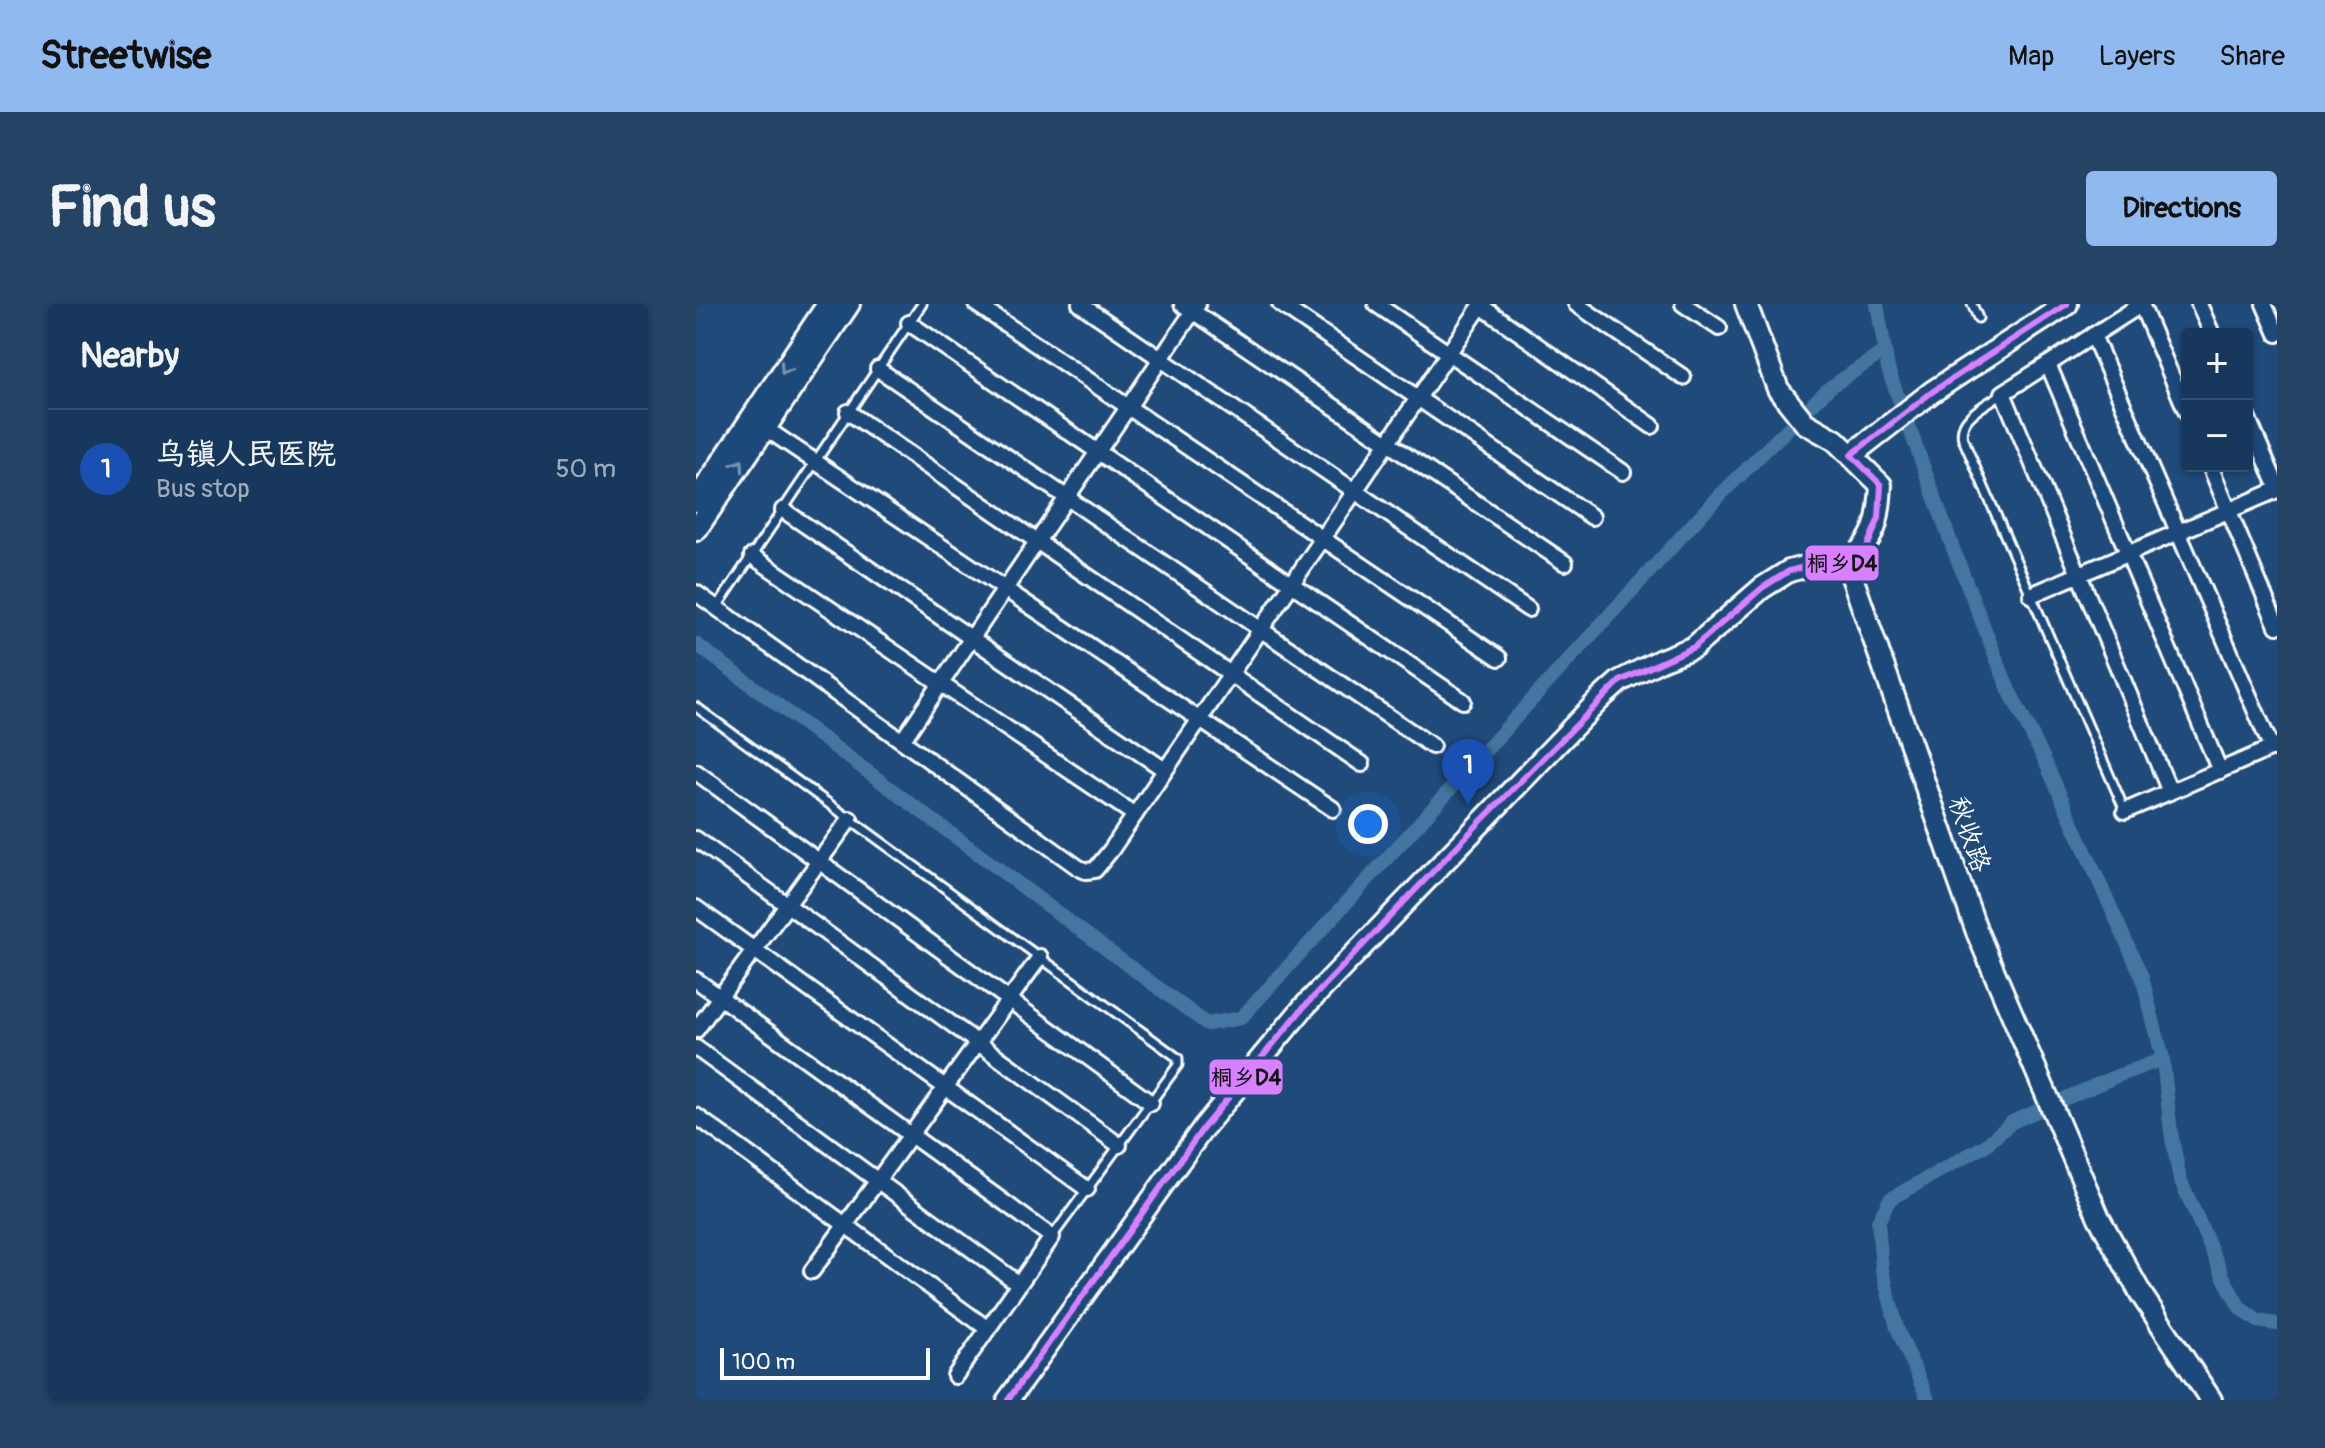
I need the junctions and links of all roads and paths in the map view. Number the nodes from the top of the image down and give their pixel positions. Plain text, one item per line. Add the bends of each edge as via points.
1 (828, 304) edge
2 (849, 304) edge
3 (922, 304) edge
4 (976, 304) edge
5 (1080, 304) edge
6 (1280, 304) edge
7 (1376, 304) edge
8 (1576, 304) edge
9 (1683, 304) edge
10 (1746, 304) edge
11 (1972, 304) edge
12 (2067, 304) edge
13 (2142, 304) edge
14 (2199, 304) edge
15 (2264, 304) edge
16 (1482, 305) edge
17 (1191, 306) edge
18 (1978, 318) dead end
19 (909, 323) junction
20 (1719, 328) dead end
21 (2209, 328) edge
22 (2277, 334) edge
23 (2093, 335) junction
24 (1449, 354) junction
25 (1161, 359) junction
26 (2048, 364) junction
27 (878, 369) junction
28 (1683, 377) dead end
29 (2003, 393) junction
30 (1418, 398) junction
31 (2182, 400) edge
32 (1128, 407) junction
33 (848, 412) junction
34 (758, 423) junction
35 (1652, 426) dead end
36 (2253, 430) edge
37 (1388, 443) junction
38 (1098, 452) junction
39 (1851, 455) junction
40 (815, 461) junction
41 (1623, 472) dead end
42 (2212, 472) edge
43 (2277, 488) edge
44 (1355, 491) junction
45 (1067, 498) junction
46 (696, 501) edge
47 (783, 510) junction
48 (2228, 511) junction
49 (1592, 517) dead end
50 (696, 530) edge
51 (2178, 533) junction
52 (1323, 539) junction
53 (1037, 542) junction
54 (2128, 554) junction
55 (752, 556) junction
56 (1565, 563) dead end
57 (1847, 563) junction
58 (2079, 575) junction
59 (1292, 584) junction
60 (1005, 589) junction
61 (696, 593) edge
62 (2031, 595) junction
63 (717, 608) junction
64 (1528, 609) dead end
65 (2277, 626) edge
66 (1261, 629) junction
67 (972, 638) junction
68 (1499, 658) dead end
69 (1231, 674) junction
70 (941, 684) junction
71 (1463, 701) dead end
72 (696, 707) edge
73 (1200, 720) junction
74 (902, 741) junction
75 (1432, 746) dead end
76 (2274, 747) edge
77 (1362, 764) dead end
78 (1165, 770) junction
79 (2220, 771) junction
80 (696, 772) edge
81 (2170, 792) junction
82 (1333, 809) dead end
83 (2125, 811) joint
84 (1135, 815) junction
85 (850, 819) junction
86 (696, 839) edge
87 (819, 861) junction
88 (787, 905) junction
89 (696, 908) edge
90 (754, 950) junction
91 (1040, 957) junction
92 (696, 980) edge
93 (720, 997) junction
94 (1009, 1000) junction
95 (696, 1030) edge
96 (978, 1043) junction
97 (696, 1048) edge
98 (945, 1087) junction
99 (1151, 1103) junction
100 (696, 1116) edge
101 (911, 1135) junction
102 (1119, 1145) junction
103 (878, 1181) junction
104 (1087, 1189) junction
105 (845, 1225) junction
106 (1052, 1237) junction
107 (812, 1271) dead end
108 (1019, 1284) junction
109 (988, 1329) junction
110 (955, 1376) dead end
111 (1008, 1400) edge
112 (2211, 1400) edge

1 -> 34 street
2 - 34 street
3 - 19 lane
4 - 32 street
5 - 25 street
6 - 30 street
7 - 24 street
8 - 28 street
9 - 20 street
10 - 39 street via 1778,389 1805,423
11 - 18 lane
12 - 39 street via 1932,392
13 - 23 street
13 - 31 street
14 - 21 street
15 - 22 street
16 - 24 street
16 - 35 street
17 - 25 street
17 - 37 street
19 - 27 lane
19 - 38 street
23 - 26 street
23 - 51 street
24 - 30 street
24 - 41 street
25 - 32 street
25 - 44 street
26 - 29 street
26 - 54 street
27 - 33 lane
27 - 45 street
29 - 58 street
29 - 62 lane via 1963,421 1961,430
30 - 37 street
30 - 49 street
32 - 38 street
32 - 52 street
33 - 40 lane
33 - 53 street
34 - 40 street
34 - 46 street
50 -> 34 street
36 - 43 street
37 - 44 street
37 - 56 street
38 - 45 street
38 - 59 street
39 - 57 street via 1881,485 1879,518 1867,547
40 - 47 lane
40 - 60 street
42 - 48 street
43 - 48 street
44 - 52 street
44 - 64 street
45 - 53 street
45 - 66 street
47 - 55 lane
47 - 67 street
48 - 51 street
48 - 65 street
51 - 54 street
51 - 76 street
52 - 59 street
52 - 68 street
53 - 60 street
53 - 69 street
54 - 58 street
54 - 79 street
55 - 63 lane
55 - 70 street
57 - 111 street via 1789,571 1694,647 1620,681 1601,698 1293,1019 1204,1127
57 - 112 street, 秋收路 via 1977,932 2099,1218 2141,1294
58 - 62 street
58 - 81 street
59 - 66 street
59 - 71 street
60 - 67 street
60 - 73 street
61 - 63 street
62 - 83 lane
63 - 74 street
66 - 69 street
66 - 75 street
67 - 70 street
67 - 78 street
69 - 73 street
69 - 77 street
70 - 74 street
70 - 84 street
72 - 85 lane
73 - 78 street
73 - 82 street
74 - 84 street via 1086,871 1095,870
76 - 79 street
78 - 84 street
79 - 81 street
80 - 87 street
81 - 83 street
85 - 87 street
85 - 91 lane
86 - 88 street
87 - 88 street
87 - 94 street
88 - 90 street
88 - 96 street
89 - 90 street
90 - 93 street
90 - 98 street
91 - 94 street
91 - 99 lane via 1178,1058
92 - 93 street
93 - 95 street
93 - 101 street
94 - 96 street
94 - 99 street
96 - 98 street
96 - 102 street
97 - 103 street
98 - 101 street
98 - 104 street
99 - 102 lane
100 - 105 street
101 - 103 street
101 - 106 street
102 - 104 lane
103 - 105 street
103 - 108 street
104 - 106 lane
105 - 107 street
105 - 109 street
106 - 108 street
108 - 109 street
109 - 110 street

